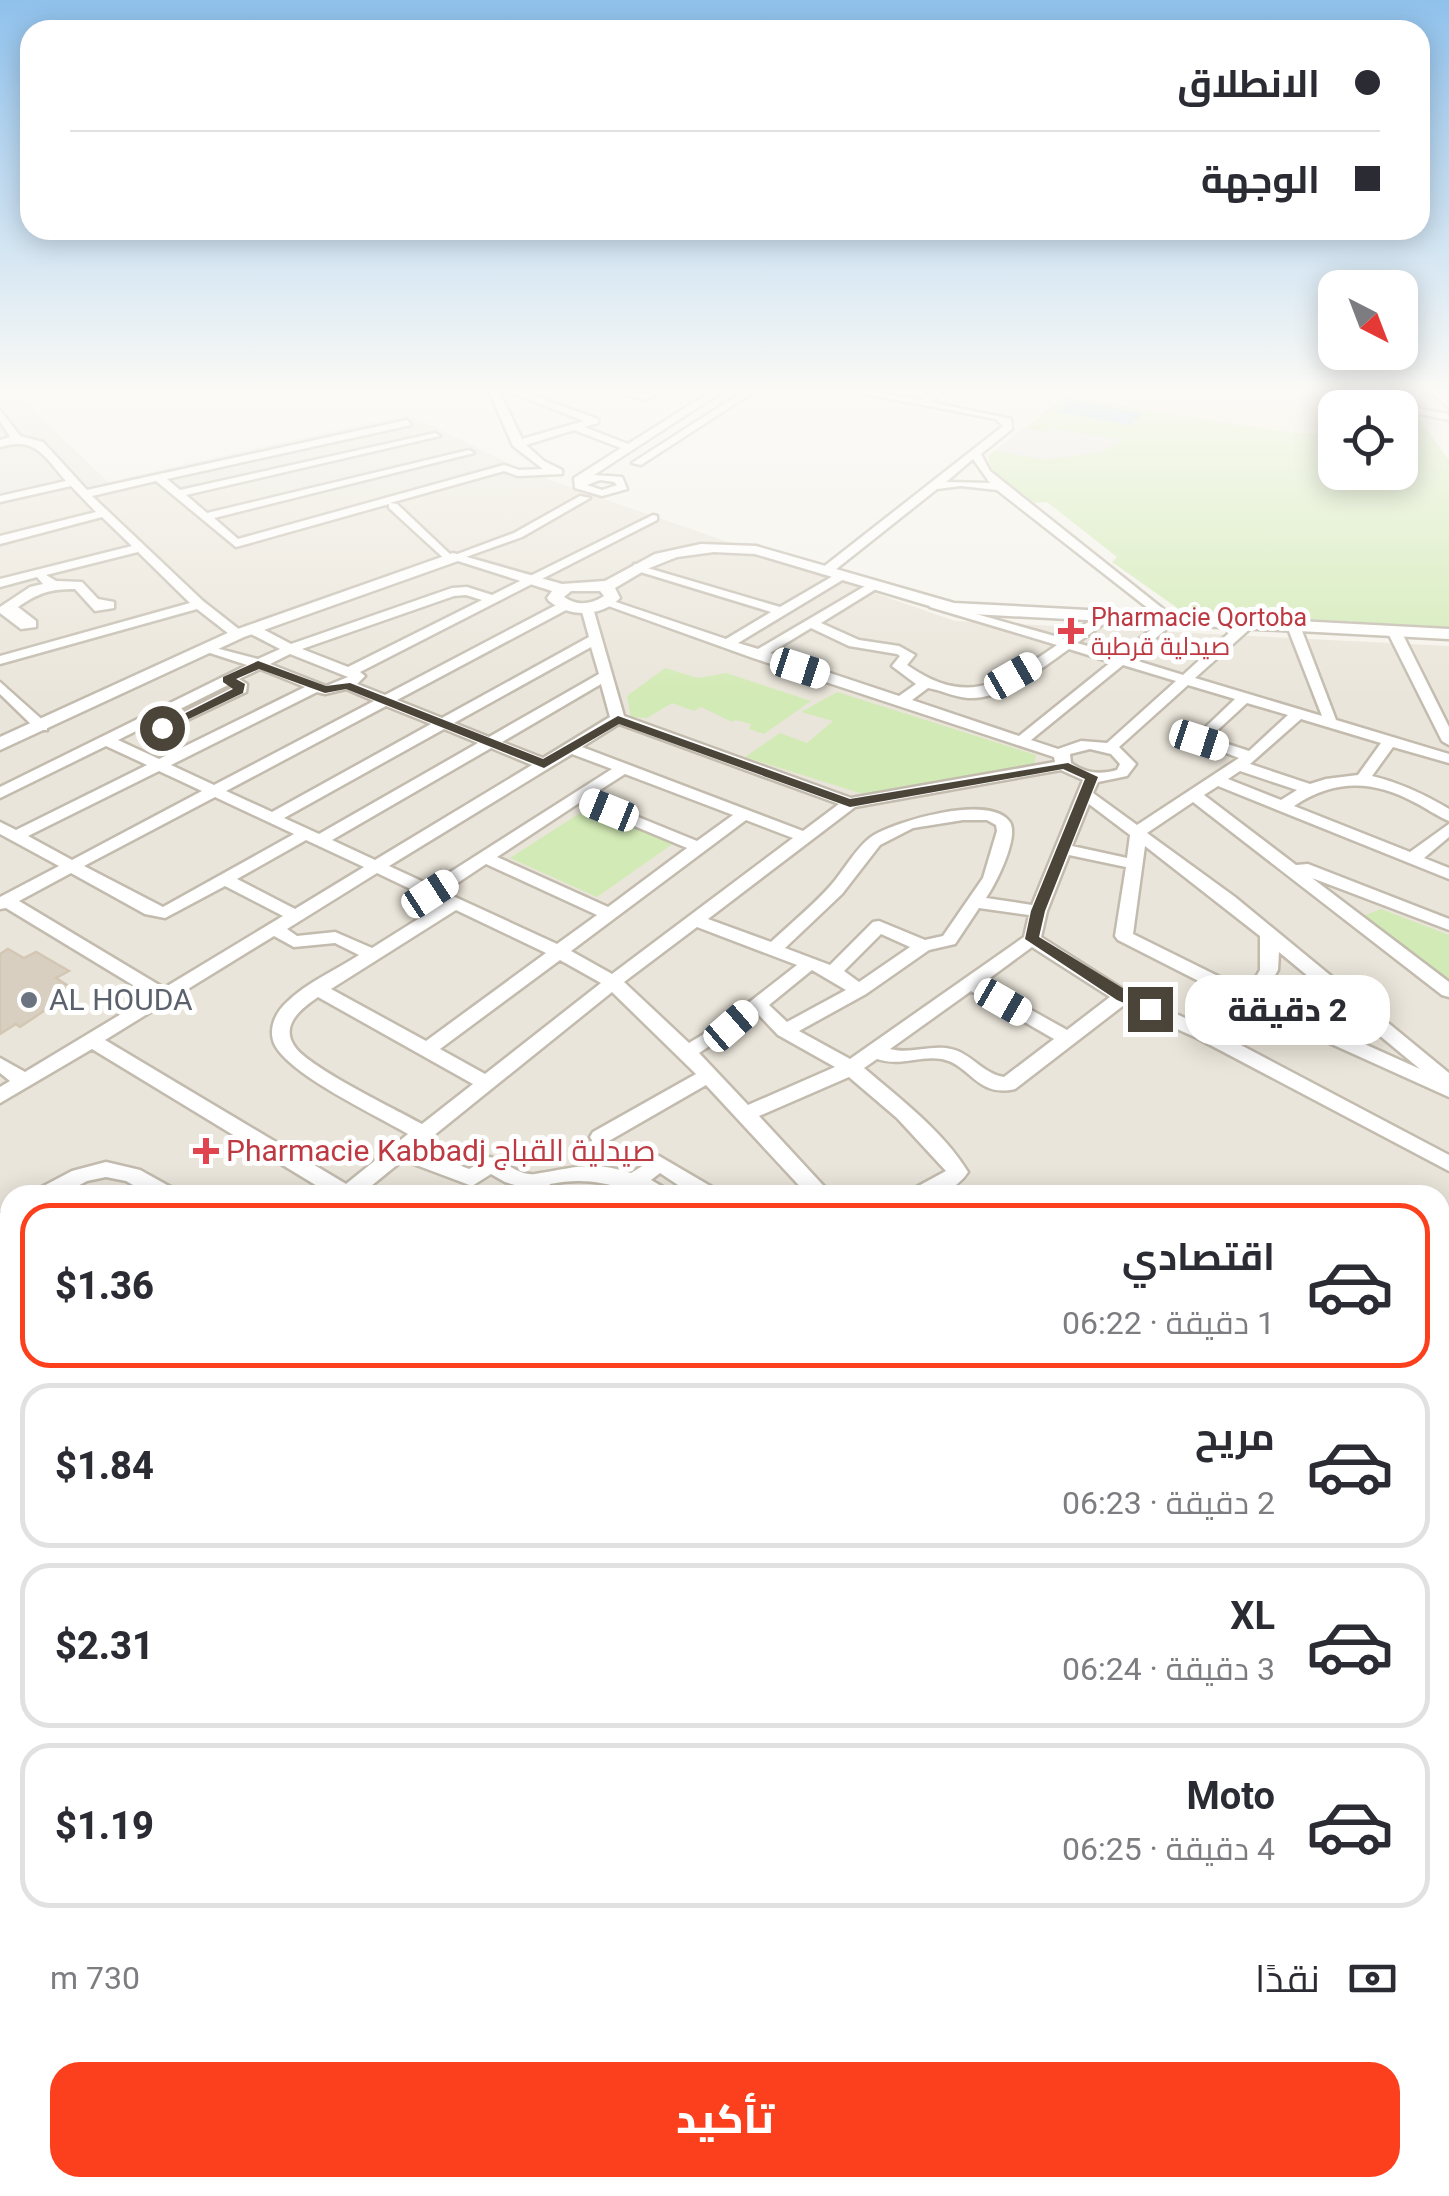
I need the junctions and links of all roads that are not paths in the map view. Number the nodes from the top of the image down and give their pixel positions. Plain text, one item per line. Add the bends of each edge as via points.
1 (302, 493) edge
2 (413, 493) edge
3 (572, 493) edge
4 (925, 493) edge
5 (1008, 493) edge
6 (84, 494) edge
7 (178, 494) edge
8 (393, 506) dead end
9 (105, 514) junction
10 (205, 517) junction
11 (653, 518) dead end
12 (0, 540) edge
13 (142, 546) junction
14 (453, 558) junction
15 (638, 567) junction
16 (832, 573) junction
17 (38, 574) junction
18 (532, 579) junction
19 (0, 583) edge
20 (53, 585) junction
21 (872, 586) junction
22 (605, 595) junction
23 (563, 597) junction
24 (491, 599) junction
25 (95, 602) dead end
26 (199, 604) junction
27 (931, 604) junction
28 (10, 607) dead end
29 (587, 608) junction
30 (781, 611) junction
31 (1104, 617) junction
32 (1171, 620) junction
33 (367, 622) junction
34 (810, 623) junction
35 (1247, 624) junction
36 (1294, 626) junction
37 (245, 632) junction
38 (1394, 632) junction
39 (1449, 634) edge
40 (596, 638) junction
41 (726, 644) junction
42 (1065, 646) junction
43 (209, 648) junction
44 (290, 649) junction
45 (758, 655) junction
46 (307, 656) junction
47 (0, 660) edge
48 (1120, 663) junction
49 (258, 664) junction
50 (607, 675) junction
51 (348, 678) junction
52 (1182, 681) junction
53 (925, 684) junction
54 (0, 686) edge
55 (315, 687) junction
56 (1243, 699) junction
57 (387, 700) junction
58 (900, 702) junction
59 (1296, 716) junction
60 (618, 719) junction
61 (444, 724) junction
62 (1328, 724) junction
63 (42, 726) junction
64 (1022, 740) junction
65 (1449, 740) edge
66 (108, 741) junction
67 (487, 742) junction
68 (1389, 742) junction
69 (0, 744) edge
70 (571, 748) junction
71 (1110, 748) junction
72 (1449, 759) edge
73 (1063, 760) junction
74 (1244, 761) junction
75 (544, 764) junction
76 (160, 765) junction
77 (623, 768) junction
78 (1218, 780) junction
79 (1362, 780) junction
80 (1088, 785) junction
81 (1306, 788) junction
82 (215, 791) junction
83 (0, 793) edge
84 (1194, 794) junction
85 (579, 798) junction
86 (850, 803) junction
87 (1283, 806) junction
88 (744, 814) junction
89 (1449, 816) edge
90 (272, 818) junction
91 (0, 826) edge
92 (1449, 829) edge
93 (1139, 831) junction
94 (16, 836) junction
95 (802, 836) junction
96 (313, 837) junction
97 (698, 846) junction
98 (1063, 849) junction
99 (486, 858) junction
100 (1412, 859) junction
101 (1286, 862) junction
102 (1134, 864) junction
103 (72, 866) junction
104 (376, 868) junction
105 (1449, 874) edge
106 (226, 880) junction
107 (430, 894) junction
108 (4, 902) edge
109 (975, 902) junction
110 (1392, 903) junction
111 (452, 905) junction
112 (1038, 911) junction
113 (608, 913) junction
114 (1354, 914) junction
115 (296, 916) junction
116 (698, 920) junction
117 (1449, 925) edge
118 (275, 929) junction
119 (1268, 937) junction
120 (1032, 939) junction
121 (923, 946) junction
122 (557, 951) junction
123 (772, 952) junction
124 (373, 956) junction
125 (810, 963) junction
126 (833, 972) junction
127 (613, 982) junction
128 (971, 984) junction
129 (859, 990) junction
130 (1449, 991) edge
131 (320, 992) junction
132 (165, 996) junction
133 (1122, 997) junction
134 (1252, 1001) junction
135 (756, 1003) junction
136 (785, 1031) junction
137 (1204, 1034) junction
138 (1066, 1038) junction
139 (91, 1040) junction
140 (425, 1050) junction
141 (878, 1051) junction
142 (687, 1052) junction
143 (0, 1064) edge
144 (851, 1068) junction
145 (707, 1076) junction
146 (24, 1082) junction
147 (487, 1083) junction
148 (1449, 1083) edge
149 (0, 1096) edge
150 (746, 1114) junction
151 (422, 1133) junction
152 (600, 1137) dead end
153 (400, 1151) junction
154 (1449, 1164) edge
155 (637, 1180) junction
156 (62, 1185) edge
157 (151, 1185) edge
158 (330, 1185) edge
159 (359, 1185) edge
160 (528, 1185) edge
161 (541, 1185) edge
162 (645, 1185) edge
163 (694, 1185) edge
164 (813, 1185) edge
165 (937, 1185) edge

1 - 10 street
2 - 10 street via 236,543
3 - 14 street via 518,535
4 - 16 street
5 - 32 street
6 - 9 street
7 - 10 street
8 - 14 street
9 - 12 street
9 - 13 street
11 - 18 street
13 - 17 street
13 - 26 street
14 - 18 street
14 - 37 street
15 - 16 street via 685,550 728,547
15 - 22 street
15 - 30 street
16 - 21 street
16 - 30 street
17 - 19 street
17 - 20 street
18 - 23 street
18 - 24 street
20 - 25 street via 78,585
20 - 28 street
21 - 27 street
21 - 34 street
22 - 23 street via 580,584
22 - 29 street
22 - 41 street
23 - 29 street
23 - 57 street
24 - 33 street via 452,592
24 - 51 street
26 - 37 street
26 - 47 street
27 - 31 street
27 - 42 street
29 - 40 street
30 - 41 street
31 - 32 street
31 - 42 street
32 - 35 street
32 - 48 street
33 - 44 street
33 - 46 street
34 - 45 street
34 - 53 street via 861,645 888,644 906,652 898,666
35 - 36 street
35 - 52 street
36 - 38 street
36 - 62 street
37 - 43 street
37 - 44 street
38 - 39 street
38 - 65 street
40 - 50 street
40 - 61 street
41 - 45 street
42 - 48 street
42 - 53 street via 978,693
43 - 49 street
43 - 63 street
44 - 46 street
44 - 49 street
45 - 58 street
46 - 51 street
48 - 52 street
48 - 64 street
49 - 55 street
49 - 66 street
50 - 60 street
50 - 67 street
51 - 55 street via 330,691
51 - 57 street
52 - 56 street
52 - 71 street
53 - 58 street
54 - 63 street
55 - 76 street
56 - 59 street
56 - 74 street via 1199,740
57 - 61 street
57 - 82 street
58 - 64 street
59 - 62 street
59 - 74 street
60 - 70 street
60 - 86 street
61 - 67 street
61 - 90 street
62 - 68 street
63 - 69 street
64 - 73 street
66 - 76 street
66 - 83 street
67 - 75 street
67 - 96 street
68 - 72 street
68 - 79 street
70 - 75 street
70 - 77 street
71 - 73 street via 1081,745
71 - 80 street via 1127,760 1126,770
73 - 80 street
73 - 86 street
74 - 78 street
74 - 81 street
75 - 104 street
76 - 82 street
76 - 94 street
77 - 85 street
77 - 88 street
78 - 84 street
78 - 87 street
79 - 81 street
79 - 89 street via 1424,798
80 - 93 street via 1114,818
80 - 98 street
81 - 87 street
82 - 90 street
82 - 103 street
84 - 93 street
84 - 101 street
85 - 97 street
85 - 99 street
86 - 95 street
87 - 100 street
88 - 95 street
88 - 97 street
90 - 96 street
91 - 94 street
92 - 100 street
93 - 102 street
93 - 119 street
94 - 103 street
95 - 116 street
96 - 104 street
96 - 106 street
97 - 113 street
98 - 102 street
98 - 112 street
99 - 107 street
99 - 113 street
100 - 105 street
101 - 110 street
101 - 114 street
102 - 134 street via 1124,936
103 - 106 street via 159,912
103 - 108 street
104 - 107 street
104 - 115 street
106 - 115 street
107 - 111 street
108 - 132 street
109 - 112 street
109 - 121 street via 949,940
109 - 123 street via 990,878 1004,823 981,814 909,824 874,842
110 - 114 street
110 - 117 street
111 - 122 street
111 - 124 street
112 - 120 street
113 - 122 street
114 - 130 street
115 - 118 street
116 - 123 street
116 - 127 street
118 - 124 street via 294,942 339,936
118 - 132 street
119 - 134 street via 1271,970
119 - 148 street
120 - 128 street
120 - 133 street
121 - 126 street via 879,926
121 - 129 street
122 - 127 street
122 - 140 street
123 - 125 street
124 - 131 street
125 - 126 street
125 - 135 street
126 - 129 street
127 - 142 street
127 - 147 street
128 - 138 street
128 - 141 street
129 - 136 street
131 - 140 street
131 - 151 street via 296,1003 282,1020 286,1049
132 - 139 street
133 - 137 street
133 - 138 street
134 - 137 street
134 - 148 street
135 - 136 street
135 - 142 street
136 - 144 street
137 - 154 street
138 - 141 street via 1002,1085 950,1055 892,1058
139 - 146 street
139 - 158 street
140 - 147 street
141 - 144 street
142 - 145 street
143 - 146 street
144 - 150 street
144 - 165 street via 904,1112 955,1168 954,1176
145 - 150 street
145 - 152 street
146 - 149 street
147 - 151 street
150 - 164 street
151 - 153 street
153 - 159 street
153 - 160 street via 472,1178 490,1164
155 - 161 street via 554,1176
155 - 162 street
155 - 163 street via 660,1163
156 - 157 street via 113,1168

